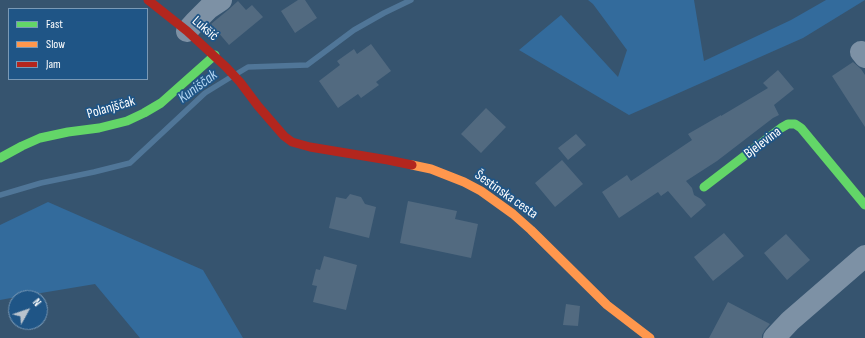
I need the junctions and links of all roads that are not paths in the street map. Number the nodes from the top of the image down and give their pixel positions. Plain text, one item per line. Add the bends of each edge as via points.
1 (148, 0) edge
2 (221, 0) edge
3 (188, 31) junction
4 (215, 55) junction
5 (240, 82) joint
6 (0, 158) edge
7 (704, 187) dead end
8 (865, 205) edge
9 (865, 256) edge
10 (650, 338) edge
11 (774, 338) edge

1 - 3 main road, Lukšić
2 - 3 street via 194,22
3 - 4 main road, Lukšić
4 - 5 main road, Lukšić
4 - 6 main road, Polanjščak via 161,103 144,113 127,121 99,128 40,138
5 - 10 main road, Šestinska cesta via 258,106 292,142 310,148 431,169 481,191 518,218 607,305
7 - 8 main road, Bjelevina via 781,128 795,124
9 - 11 street

